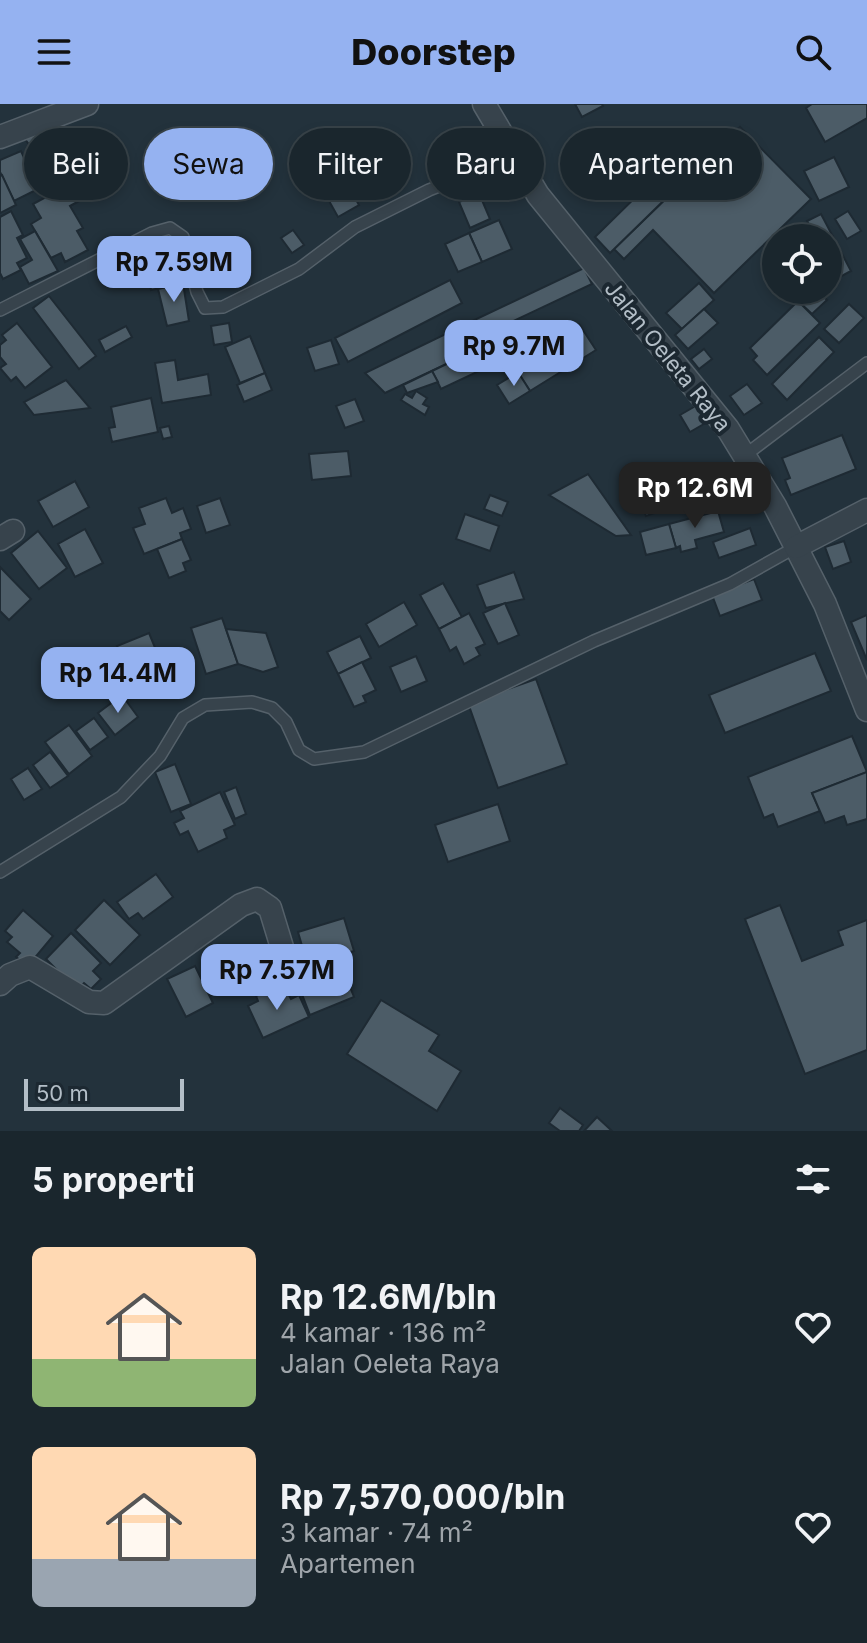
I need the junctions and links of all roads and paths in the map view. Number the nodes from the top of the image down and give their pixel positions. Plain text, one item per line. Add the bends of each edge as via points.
1 (87, 104) edge
2 (484, 104) edge
3 (499, 128) edge
4 (0, 137) edge
5 (427, 191) edge
6 (542, 200) edge
7 (0, 310) edge
8 (867, 363) edge
9 (743, 457) junction
10 (867, 510) edge
11 (796, 547) junction
12 (867, 710) edge
13 (0, 872) edge
14 (288, 967) dead end
15 (0, 984) edge

1 - 4 street
2 - 3 street, Jalan Oeleta Raya
5 - 7 lane via 355,227 299,269 223,307 205,308 183,237 170,228
6 - 9 street, Jalan Oeleta Raya via 703,394
8 - 9 lane
9 - 11 street, Jalan Oeleta Raya
10 - 11 street
11 - 12 street, Jalan Oeleta Raya
11 - 13 lane via 730,584 594,641 349,756 314,759 299,750 286,722 272,708 252,702 205,705 183,718 160,756 121,797
14 - 15 street via 270,908 257,899 241,905 104,1003 89,1002 30,967

